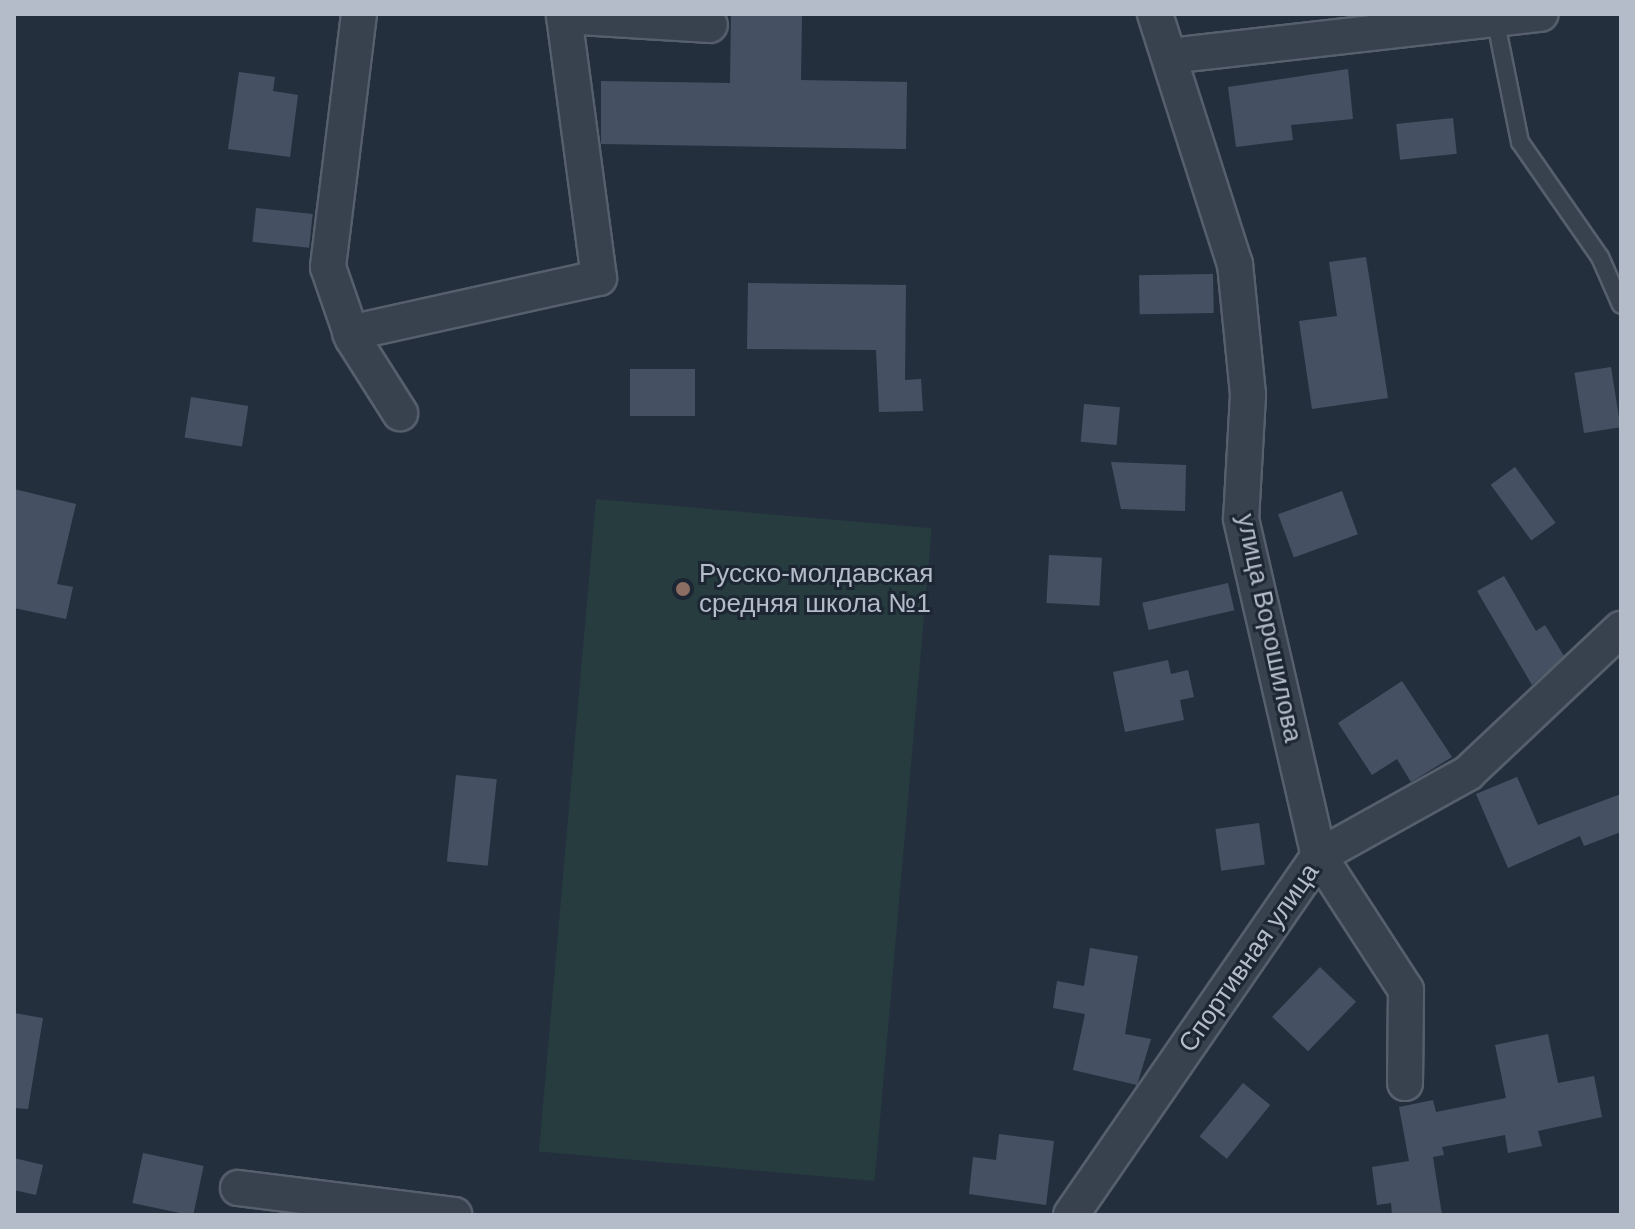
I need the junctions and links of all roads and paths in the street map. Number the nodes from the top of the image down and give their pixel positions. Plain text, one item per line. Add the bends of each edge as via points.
1 (359, 14) edge
2 (1155, 14) edge
3 (1541, 14) edge
4 (1495, 18) junction
5 (710, 25) dead end
6 (1170, 56) junction
7 (1621, 305) edge
8 (350, 333) junction
9 (400, 413) dead end
10 (1615, 647) edge
11 (1319, 856) junction
12 (1405, 1083) dead end
13 (238, 1188) dead end
14 (454, 1215) edge
15 (1071, 1215) edge

1 - 8 street via 328,267
2 - 6 street, улица Ворошилова
3 - 4 street
4 - 6 street
4 - 7 lane via 1520,142 1600,257
5 - 8 street via 564,16 599,278
6 - 11 street, улица Ворошилова via 1235,264 1248,395 1241,519
8 - 9 street
10 - 11 street, Спортивная улица via 1468,773
11 - 12 street, улица Ворошилова via 1406,990
11 - 15 street, Спортивная улица
13 - 14 street

